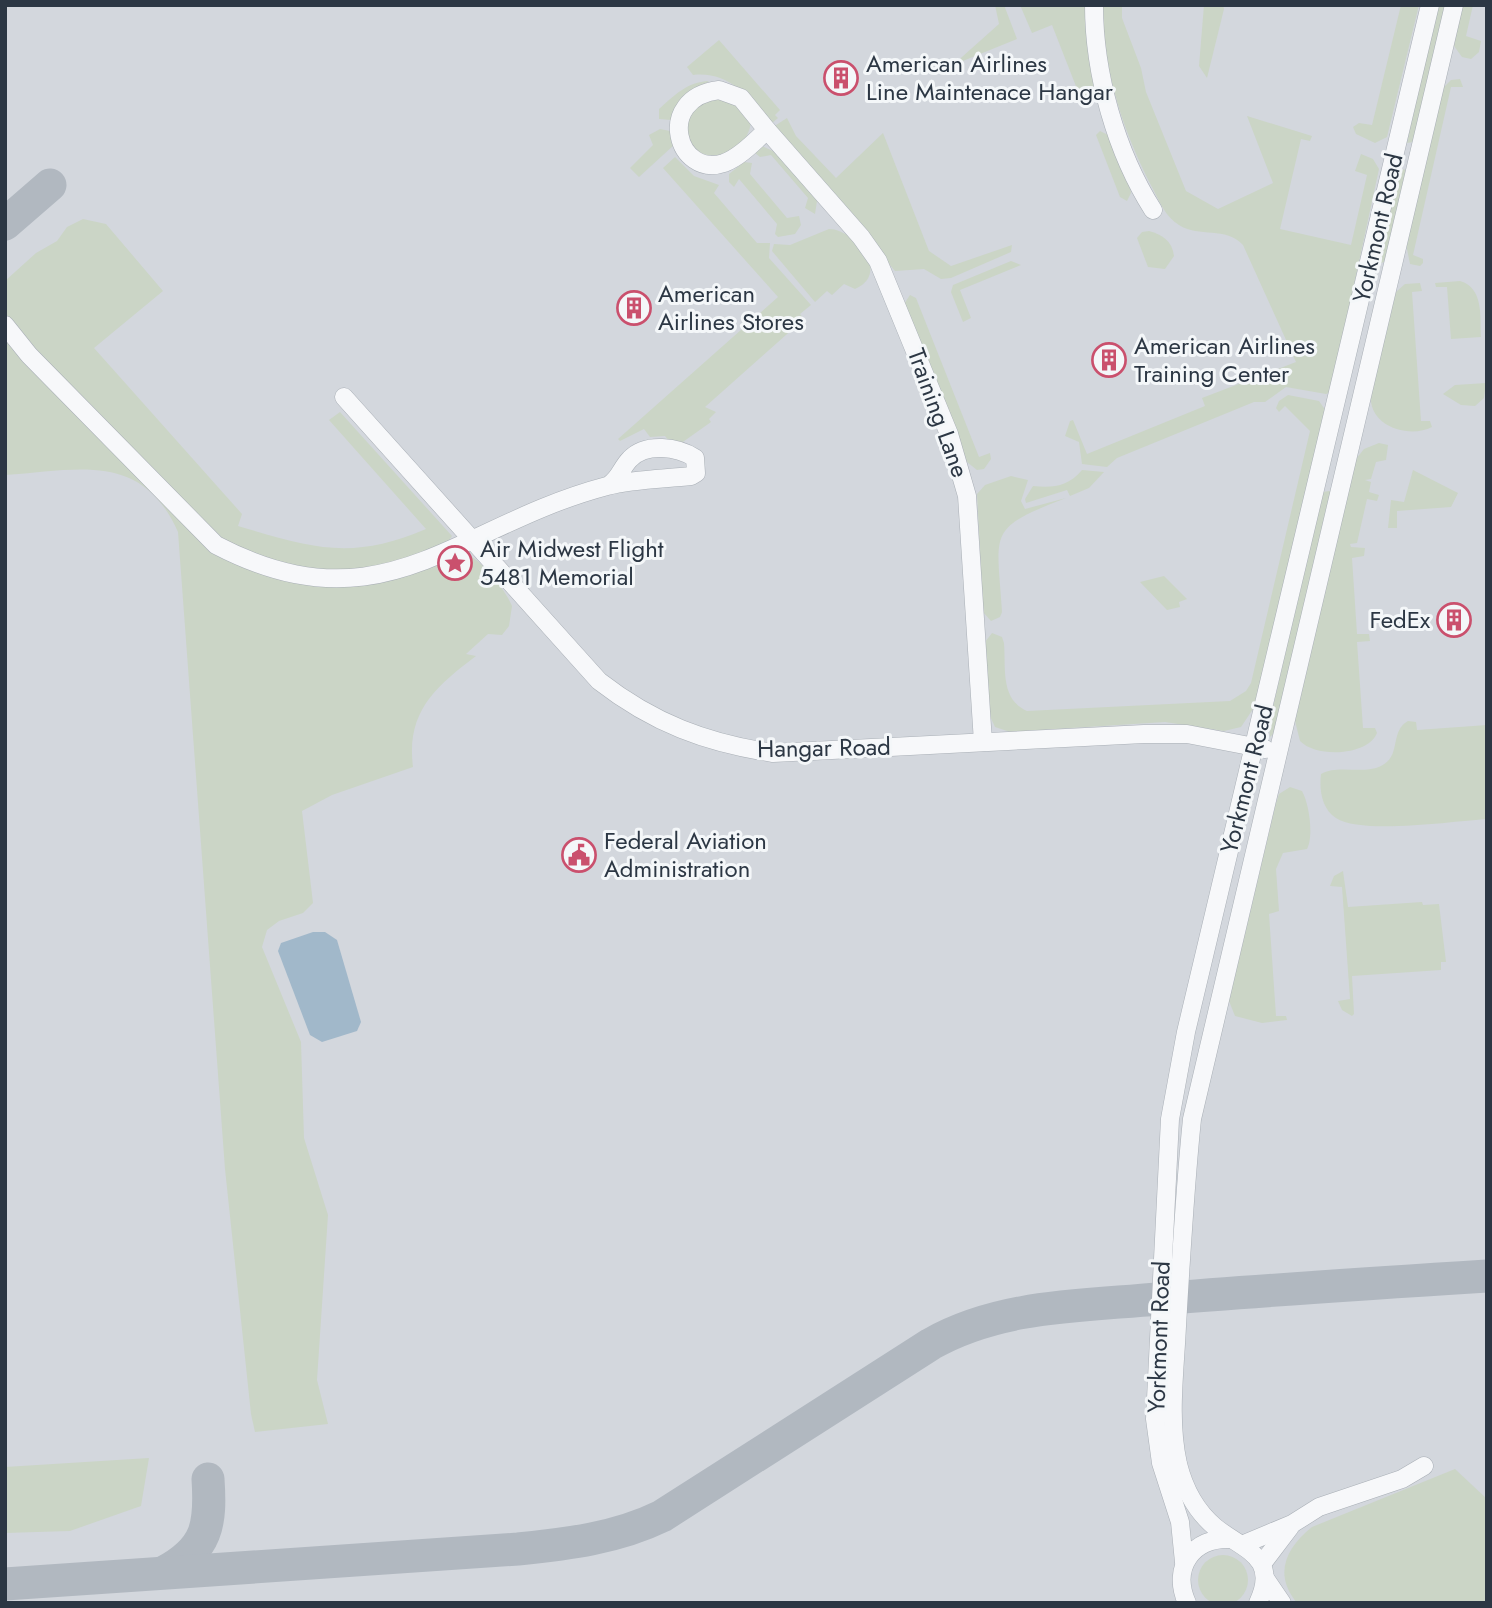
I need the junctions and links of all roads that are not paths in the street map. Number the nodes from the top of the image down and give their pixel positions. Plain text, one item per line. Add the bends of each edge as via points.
1 (1094, 5) edge
2 (1430, 5) edge
3 (1454, 5) edge
4 (767, 130) junction
5 (1394, 157) junction
6 (1417, 162) junction
7 (1153, 210) dead end
8 (1367, 272) junction
9 (1392, 275) junction
10 (5, 325) edge
11 (344, 397) dead end
12 (1337, 401) junction
13 (1360, 407) junction
14 (609, 485) dead end
15 (472, 542) junction
16 (984, 742) junction
17 (1255, 747) junction
18 (1278, 753) junction
19 (1424, 1466) dead end
20 (1292, 1524) junction
21 (1238, 1541) junction
22 (1184, 1562) junction
23 (1263, 1571) junction
24 (1187, 1603) edge
25 (1258, 1603) edge
26 (1282, 1603) edge

1 - 7 street via 1098,55 1111,111
2 - 5 street, Yorkmont Road
3 - 6 street, Yorkmont Road
4 - 4 street, Training Lane via 741,98 719,90 696,96 687,104 678,128 686,151 711,164 733,158
4 - 16 street, Training Lane via 878,261 949,434 967,496
5 - 6 street
5 - 8 street, Yorkmont Road
6 - 9 street, Yorkmont Road
8 - 9 street
8 - 12 street, Yorkmont Road
9 - 13 street, Yorkmont Road
10 - 15 street via 216,545 242,558 298,575 349,579 396,571
11 - 15 street, Hangar Road
12 - 13 street
12 - 17 street, Yorkmont Road
13 - 18 street, Yorkmont Road
14 - 15 street via 546,507
15 - 16 street, Hangar Road via 599,681 627,703 689,735 773,753
16 - 17 street, Hangar Road via 1187,734
17 - 18 street, Hangar Road
17 - 22 street, Yorkmont Road via 1186,1031 1169,1132 1155,1419 1161,1462 1180,1522
18 - 21 street, Yorkmont Road via 1192,1119 1173,1401 1182,1476 1197,1508
19 - 20 street via 1402,1479 1319,1507
20 - 21 street
20 - 23 street
21 - 22 street via 1204,1542
21 - 23 street, Yorkmont Road
22 - 24 street, Yorkmont Road via 1181,1589
23 - 25 street
23 - 26 street, Yorkmont Road

